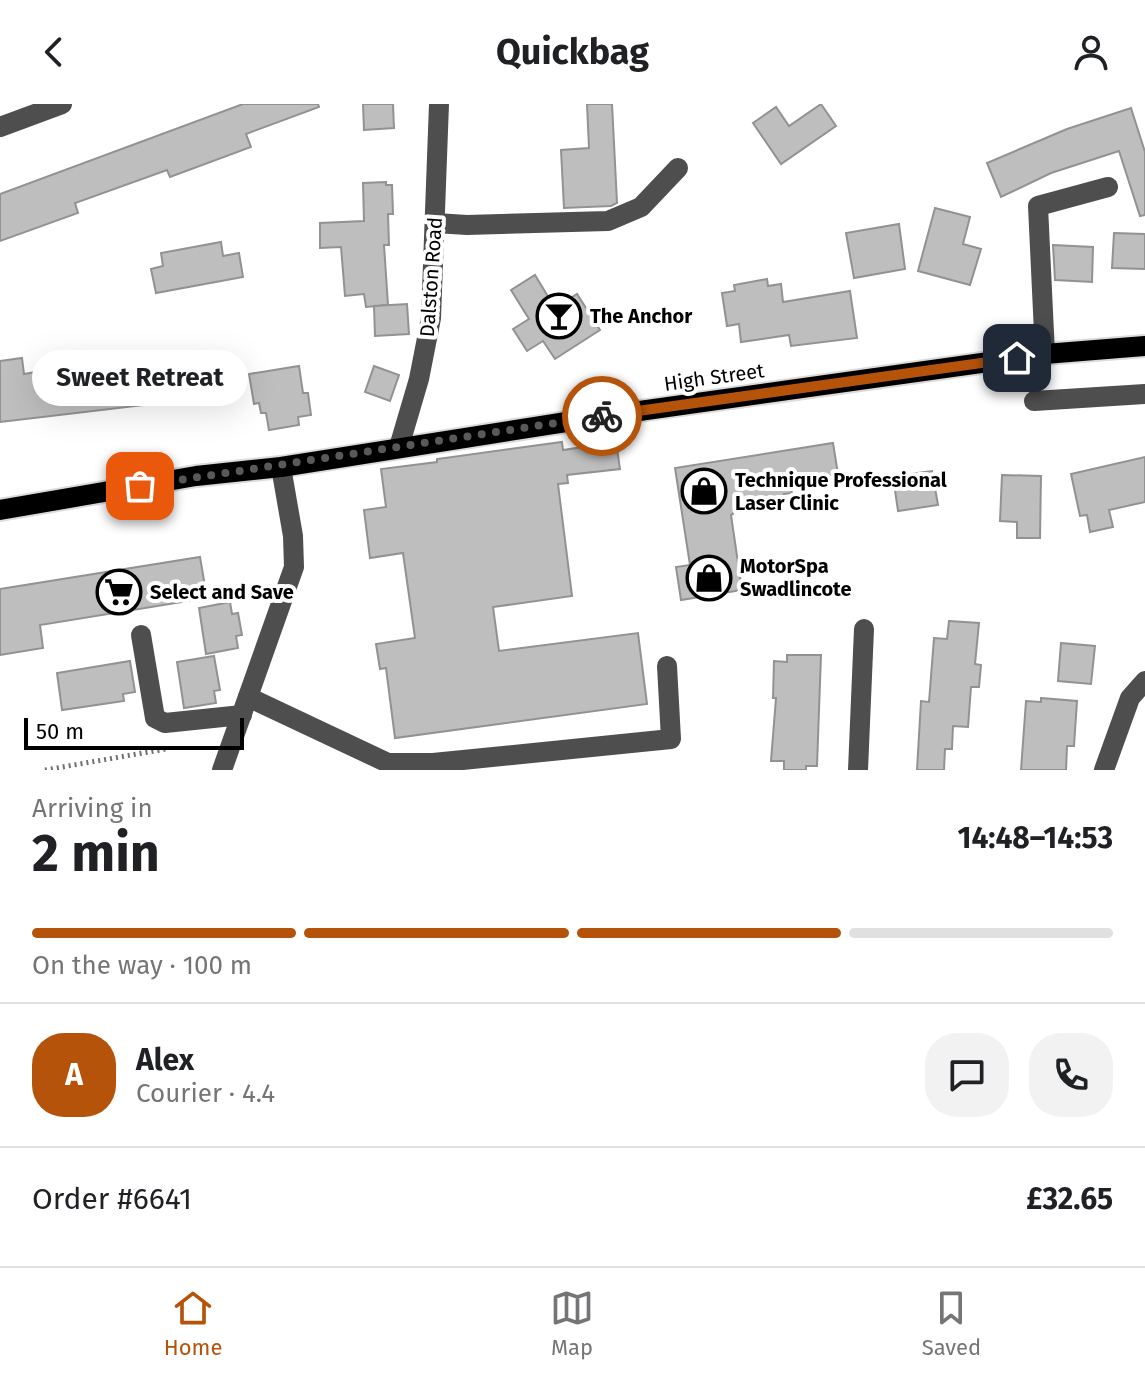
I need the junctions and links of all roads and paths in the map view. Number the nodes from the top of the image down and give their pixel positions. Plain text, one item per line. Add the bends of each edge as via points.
1 (62, 104) edge
2 (439, 104) edge
3 (0, 127) edge
4 (678, 168) dead end
5 (1108, 187) dead end
6 (436, 223) junction
7 (1145, 346) edge
8 (1045, 354) junction
9 (1145, 394) edge
10 (1034, 401) dead end
11 (399, 447) junction
12 (281, 467) junction
13 (0, 510) edge
14 (864, 629) dead end
15 (141, 635) dead end
16 (667, 666) dead end
17 (1145, 681) edge
18 (245, 706) junction
19 (171, 748) dead end
20 (45, 770) edge
21 (222, 770) edge
22 (858, 770) edge
23 (1104, 770) edge

1 - 3 street
2 - 6 street, Dalston Road
4 - 6 street via 641,207 608,221
5 - 8 street via 1038,206
6 - 11 street, Dalston Road via 431,318
7 - 8 main road, High Street
8 - 11 main road, High Street
9 - 10 street
11 - 12 main road, High Street
12 - 13 main road, High Street
12 - 18 street via 294,567
14 - 22 street
15 - 18 street via 155,718 165,723
16 - 18 street via 671,739 433,763 388,763
17 - 23 street via 1130,698
18 - 21 street
19 - 20 path

